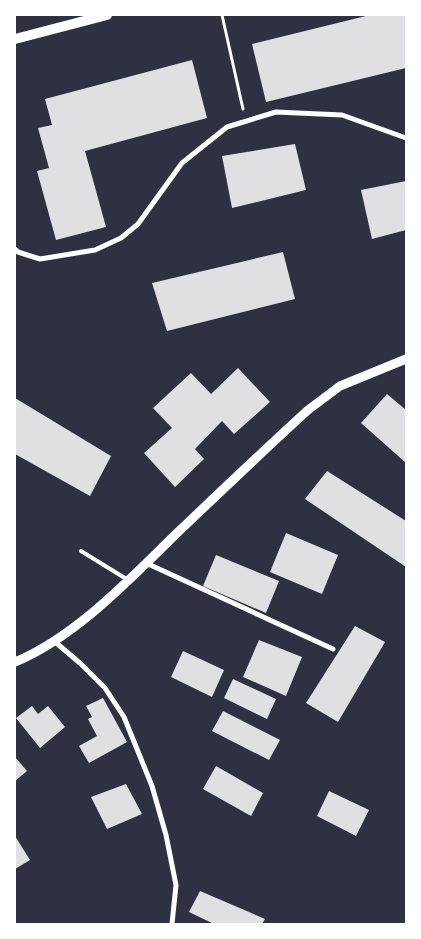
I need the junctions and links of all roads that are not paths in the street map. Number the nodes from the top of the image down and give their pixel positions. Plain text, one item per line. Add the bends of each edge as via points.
1 (107, 15) edge
2 (15, 39) edge
3 (406, 138) edge
4 (15, 249) edge
5 (406, 359) edge
6 (81, 551) dead end
7 (146, 564) junction
8 (128, 580) junction
9 (54, 641) junction
10 (333, 649) dead end
11 (15, 662) edge
12 (172, 924) edge

1 - 2 main road
3 - 4 street via 342,115 276,112 227,127 182,163 138,224 121,238 95,250 40,258
5 - 7 street via 340,386 308,410
6 - 8 lane
7 - 8 street
7 - 10 street
8 - 9 street
9 - 11 street
9 - 12 street via 105,688 124,717 152,786 166,835 176,885

